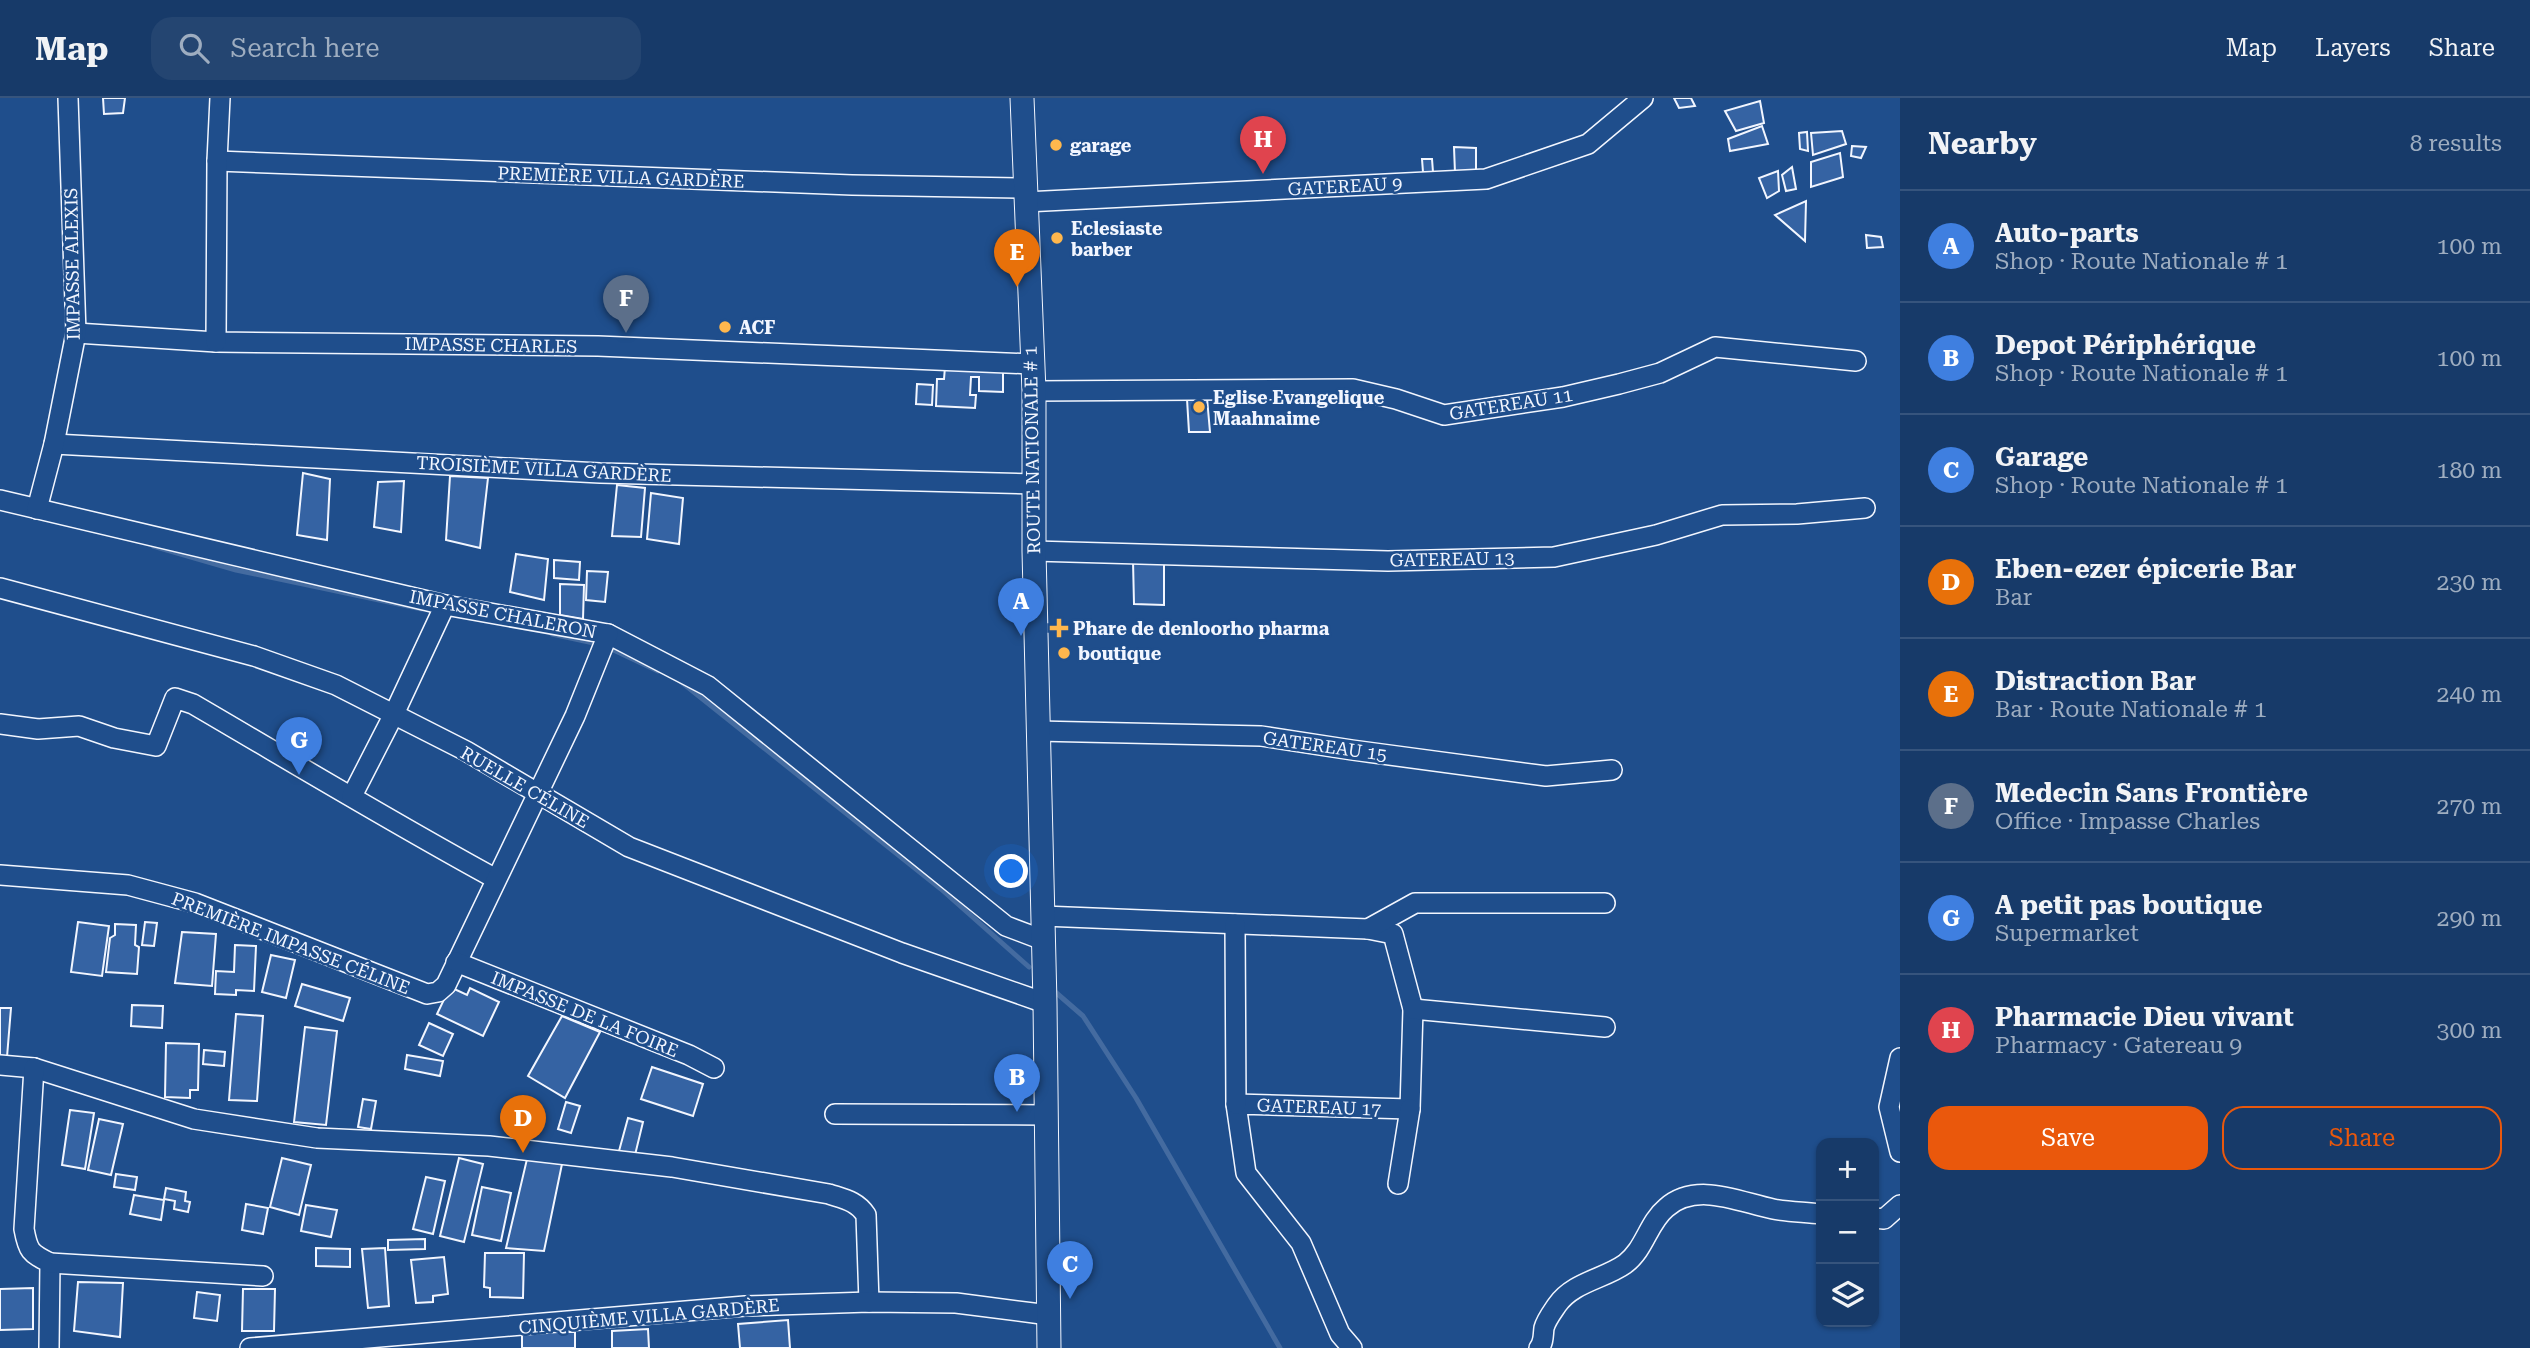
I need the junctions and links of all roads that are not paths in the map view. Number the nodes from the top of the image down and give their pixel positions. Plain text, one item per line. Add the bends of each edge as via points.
1 (68, 98) edge
2 (220, 98) edge
3 (1022, 98) edge
4 (1643, 98) edge
5 (217, 161) junction
6 (1025, 195) junction
7 (76, 333) junction
8 (216, 342) junction
9 (1856, 361) dead end
10 (1032, 364) junction
11 (1034, 391) junction
12 (54, 444) junction
13 (1034, 484) junction
14 (0, 500) edge
15 (37, 509) junction
16 (1865, 509) dead end
17 (1034, 551) junction
18 (0, 589) edge
19 (445, 605) junction
20 (608, 634) junction
21 (394, 714) junction
22 (0, 724) edge
23 (1037, 731) junction
24 (1612, 770) dead end
25 (537, 794) junction
26 (352, 796) junction
27 (0, 876) edge
28 (496, 879) junction
29 (1605, 903) dead end
30 (1043, 916) junction
31 (1236, 924) junction
32 (1368, 929) junction
33 (1043, 940) junction
34 (456, 962) junction
35 (1045, 1003) junction
36 (1413, 1009) junction
37 (1605, 1027) dead end
38 (1900, 1058) edge
39 (0, 1065) edge
40 (34, 1068) junction
41 (714, 1068) dead end
42 (1236, 1104) junction
43 (1410, 1109) junction
44 (835, 1114) dead end
45 (1046, 1115) junction
46 (1900, 1152) edge
47 (1398, 1184) dead end
48 (1900, 1205) edge
49 (1816, 1213) edge
50 (1879, 1219) edge
51 (50, 1264) junction
52 (263, 1276) dead end
53 (869, 1302) junction
54 (1049, 1315) junction
55 (48, 1348) edge
56 (250, 1348) edge
57 (1049, 1348) edge
58 (1352, 1348) edge
59 (1539, 1348) edge

1 - 7 street, IMPASSE ALEXIS
2 - 5 street
3 - 6 main road, ROUTE NATIONALE # 1
4 - 6 street, GATEREAU 9 via 1588,144 1486,179
5 - 6 street, PREMIÈRE VILLA GARDÈRE
5 - 8 street
6 - 10 main road, ROUTE NATIONALE # 1
7 - 8 street, IMPASSE CHARLES
7 - 12 street, IMPASSE ALEXIS
8 - 10 street, IMPASSE CHARLES via 598,346
9 - 11 street, GATEREAU 11 via 1715,346 1660,373 1619,384 1444,415 1353,389
10 - 11 main road, ROUTE NATIONALE # 1
11 - 13 main road, ROUTE NATIONALE # 1
12 - 13 street, TROISIÈME VILLA GARDÈRE via 600,473
12 - 15 street, IMPASSE ALEXIS
13 - 17 main road, ROUTE NATIONALE # 1
14 - 15 street, IMPASSE CHALERON
15 - 19 street, IMPASSE CHALERON
16 - 17 street, GATEREAU 13 via 1723,515 1656,535 1554,556 1388,561
17 - 23 main road, ROUTE NATIONALE # 1
18 - 21 street, RUELLE CÉLINE via 254,656 336,685
19 - 20 street, IMPASSE CHALERON
19 - 21 street
20 - 25 street, PREMIÈRE IMPASSE CÉLINE
20 - 33 street, IMPASSE CHALERON via 708,686 1006,926
21 - 25 street, RUELLE CÉLINE
21 - 26 street
22 - 26 street via 38,729 79,726 156,746 175,698
23 - 24 street, GATEREAU 15 via 1261,736 1546,776
23 - 30 main road, ROUTE NATIONALE # 1
25 - 28 street, PREMIÈRE IMPASSE CÉLINE
25 - 35 street, RUELLE CÉLINE via 629,847
26 - 28 street
27 - 34 street, PREMIÈRE IMPASSE CÉLINE via 128,885 195,903 427,995 446,985
28 - 34 street, PREMIÈRE IMPASSE CÉLINE
29 - 32 street via 1415,903
30 - 31 street
30 - 33 main road, ROUTE NATIONALE # 1
31 - 32 street
31 - 42 street
32 - 36 street via 1393,933
33 - 35 main road, ROUTE NATIONALE # 1
34 - 41 street, IMPASSE DE LA FOIRE
35 - 45 main road, ROUTE NATIONALE # 1
36 - 37 street
36 - 43 street
38 - 46 street via 1889,1107
39 - 40 street
40 - 51 street via 24,1228 32,1254
40 - 53 street via 194,1119 317,1138 489,1146 672,1167 829,1194 853,1202 866,1215
42 - 43 street, GATEREAU 17
42 - 58 street, GATEREAU 17 via 1246,1173 1301,1243 1340,1334
43 - 47 street
44 - 45 street
45 - 54 main road, ROUTE NATIONALE # 1
48 - 50 street
49 - 59 street via 1705,1194 1684,1197 1666,1208 1642,1247 1625,1264 1569,1292 1558,1303
51 - 52 street
51 - 55 street
53 - 54 street, CINQUIÈME VILLA GARDÈRE via 956,1303
53 - 56 street, CINQUIÈME VILLA GARDÈRE via 745,1306
54 - 57 main road, ROUTE NATIONALE # 1

